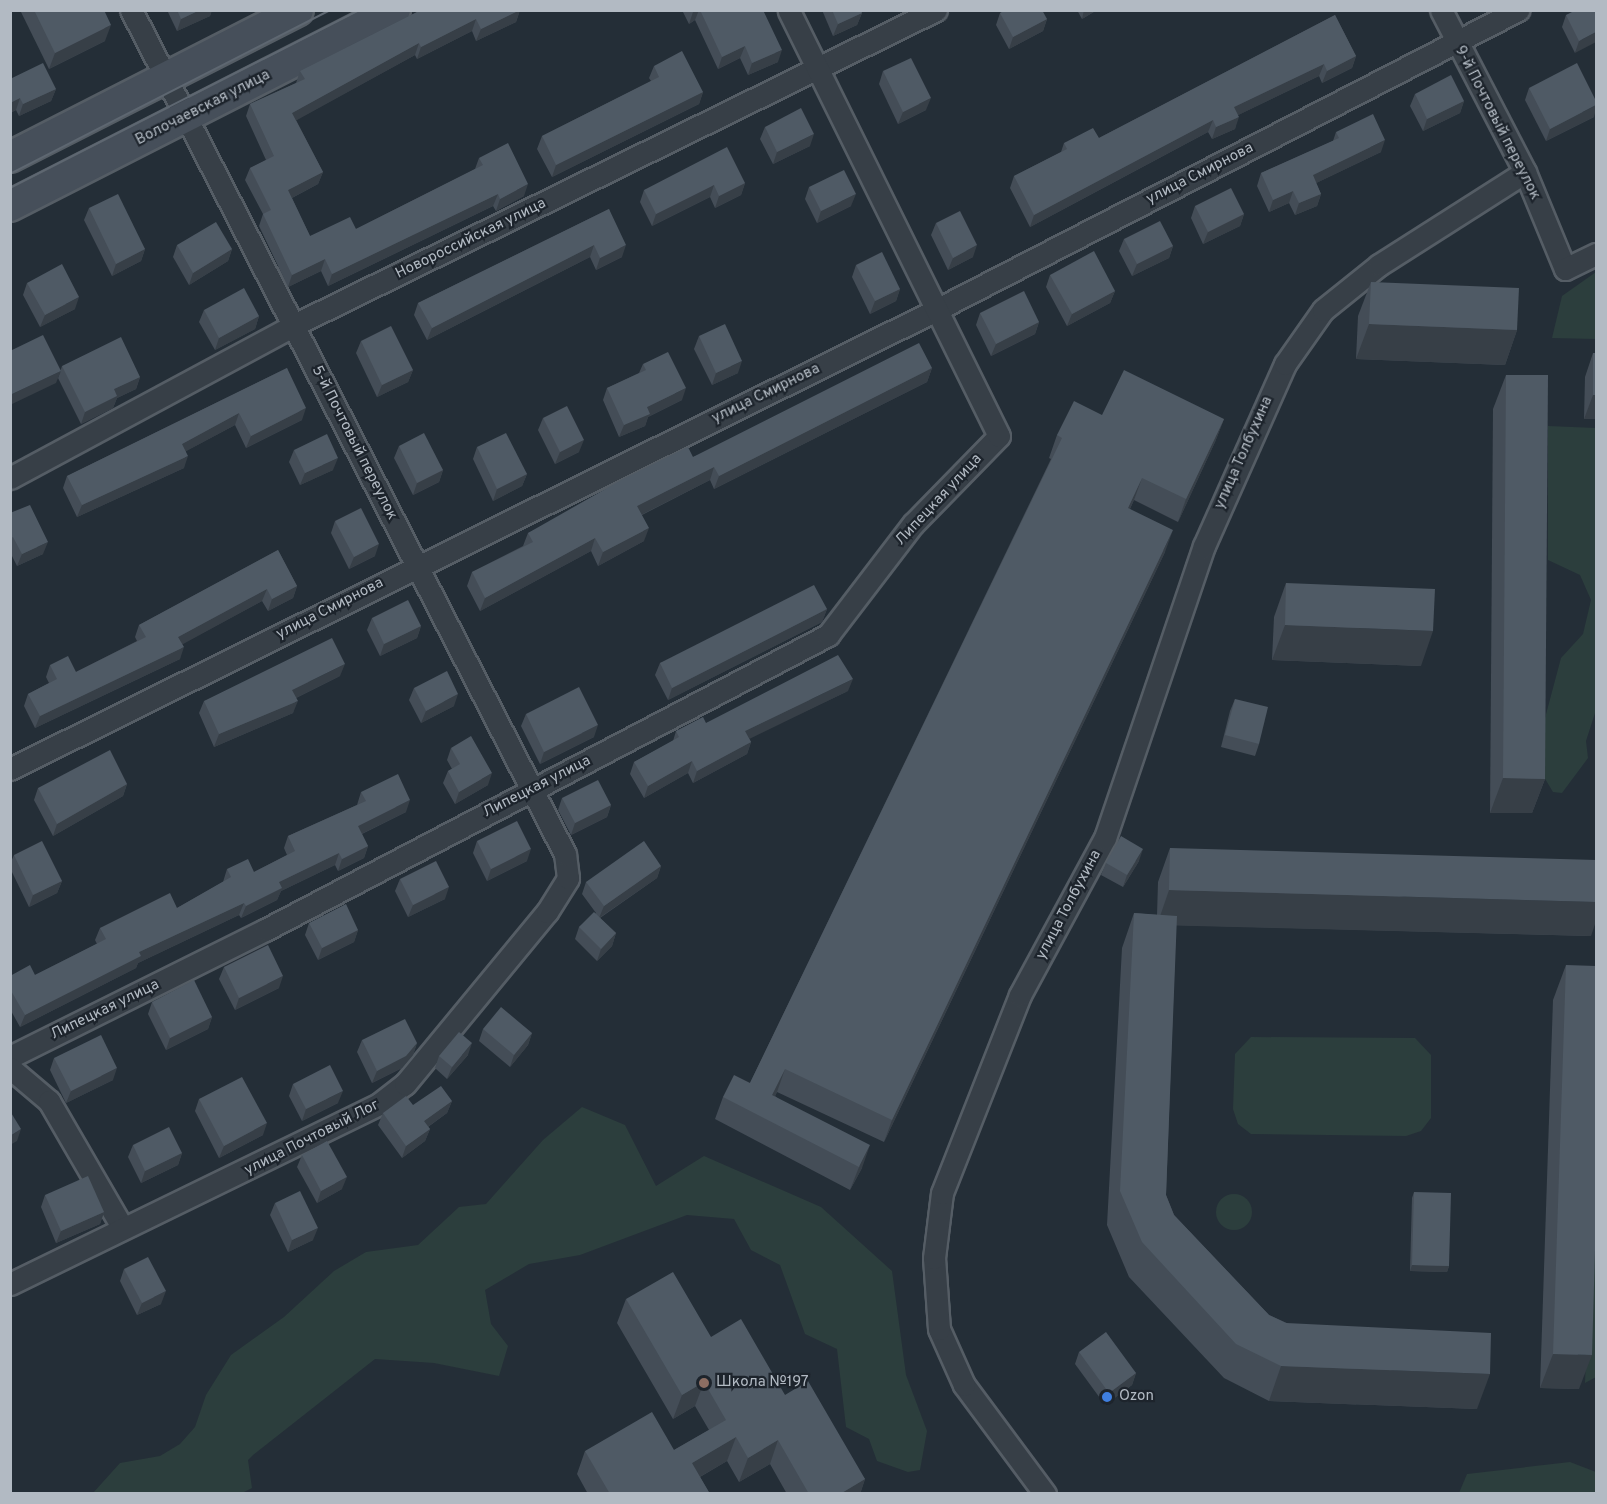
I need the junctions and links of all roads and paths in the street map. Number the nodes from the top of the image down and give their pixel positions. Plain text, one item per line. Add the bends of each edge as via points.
1 (131, 10) edge
2 (298, 10) edge
3 (395, 10) edge
4 (788, 10) edge
5 (936, 10) edge
6 (1441, 10) edge
7 (1518, 10) edge
8 (1456, 42) junction
9 (816, 71) junction
10 (165, 77) junction
11 (186, 117) junction
12 (10, 157) edge
13 (1526, 172) junction
14 (10, 206) edge
15 (1596, 254) edge
16 (938, 309) junction
17 (294, 325) junction
18 (10, 478) edge
19 (417, 566) junction
20 (10, 769) edge
21 (531, 790) junction
22 (568, 878) joint
23 (10, 1057) edge
24 (10, 1068) edge
25 (122, 1227) junction
26 (10, 1284) edge
27 (1045, 1494) edge

1 - 10 street, 5-й Почтовый переулок
2 - 10 main road
3 - 11 main road, Волочаевская улица
4 - 9 street
5 - 9 street, Новороссийская улица
6 - 8 street, 9-й Почтовый переулок
7 - 8 street, улица Смирнова
8 - 13 street, 9-й Почтовый переулок
8 - 16 street, улица Смирнова
9 - 16 street
9 - 17 street, Новороссийская улица
10 - 11 street, 5-й Почтовый переулок
10 - 12 main road
11 - 14 main road, Волочаевская улица
11 - 17 street, 5-й Почтовый переулок
13 - 15 street, 9-й Почтовый переулок via 1565,269
13 - 27 street, улица Толбухина via 1379,265 1323,310 1285,364 1249,435 1204,546 1105,838 1020,995 942,1192 934,1258 939,1329 964,1384
16 - 19 street, улица Смирнова
16 - 21 street, Липецкая улица via 999,436 913,524 828,635
17 - 18 street, Новороссийская улица
17 - 19 street, 5-й Почтовый переулок
19 - 20 street, улица Смирнова
19 - 21 street, 5-й Почтовый переулок
21 - 22 street, 5-й Почтовый переулок via 565,854
21 - 23 street, Липецкая улица
22 - 25 street, улица Почтовый Лог via 548,912 405,1084 379,1104 264,1164
24 - 25 street via 50,1101
25 - 26 street, улица Почтовый Лог

